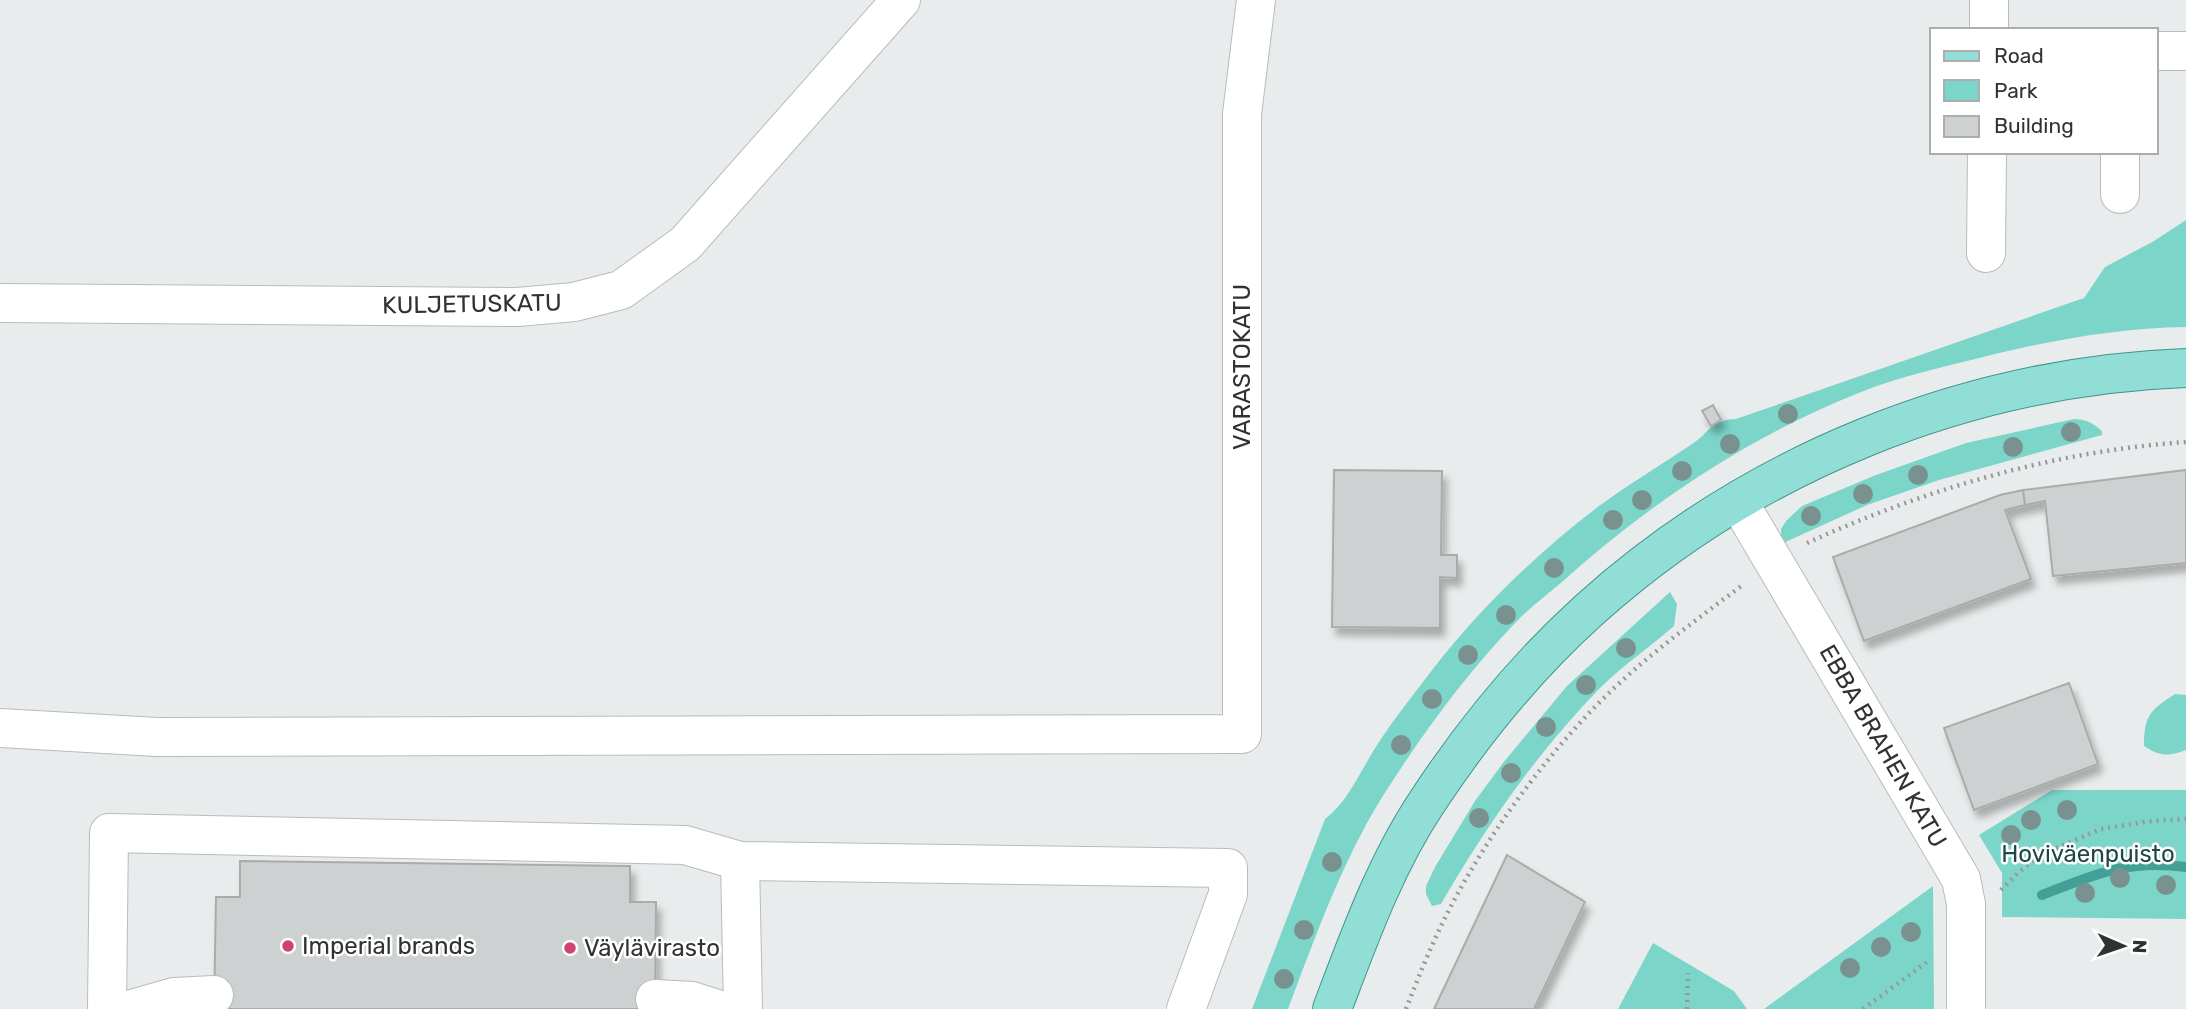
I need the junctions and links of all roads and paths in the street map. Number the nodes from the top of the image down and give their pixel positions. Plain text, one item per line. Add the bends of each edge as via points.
1 (901, 0) edge
2 (1256, 0) edge
3 (1989, 0) edge
4 (1989, 28) edge
5 (2158, 51) edge
6 (2186, 51) edge
7 (1987, 154) edge
8 (2120, 154) edge
9 (2120, 194) dead end
10 (1986, 253) dead end
11 (0, 303) edge
12 (2186, 368) edge
13 (2186, 442) edge
14 (1738, 501) junction
15 (1795, 548) dead end
16 (1753, 577) dead end
17 (0, 728) edge
18 (2186, 819) edge
19 (740, 861) junction
20 (1995, 897) dead end
21 (1934, 955) dead end
22 (1688, 973) dead end
23 (214, 995) dead end
24 (655, 999) dead end
25 (107, 1009) edge
26 (132, 1009) edge
27 (717, 1009) edge
28 (743, 1009) edge
29 (1186, 1009) edge
30 (1332, 1009) edge
31 (1406, 1009) edge
32 (1687, 1009) edge
33 (1863, 1009) edge
34 (1966, 1009) edge

1 - 11 street, KULJETUSKATU via 685,244 621,290 574,302 518,307
2 - 17 street, VARASTOKATU via 1242,114 1242,734 157,737
3 - 4 street
5 - 6 street
7 - 10 street
8 - 9 street
12 - 14 main road via 2055,383 1902,421 1830,452
13 - 15 path via 2022,468 1925,496
14 - 30 main road via 1676,541 1599,601 1503,698 1426,803 1404,841
14 - 34 street, EBBA BRAHEN KATU via 1961,879 1966,904
16 - 31 path via 1627,678 1552,754 1474,867 1442,925
18 - 20 path via 2101,829 2040,855
19 - 25 street via 685,845 109,833
19 - 28 street
19 - 29 street via 1228,868 1228,894
21 - 33 path
22 - 32 path
23 - 26 street via 174,997
24 - 27 street via 692,1000

